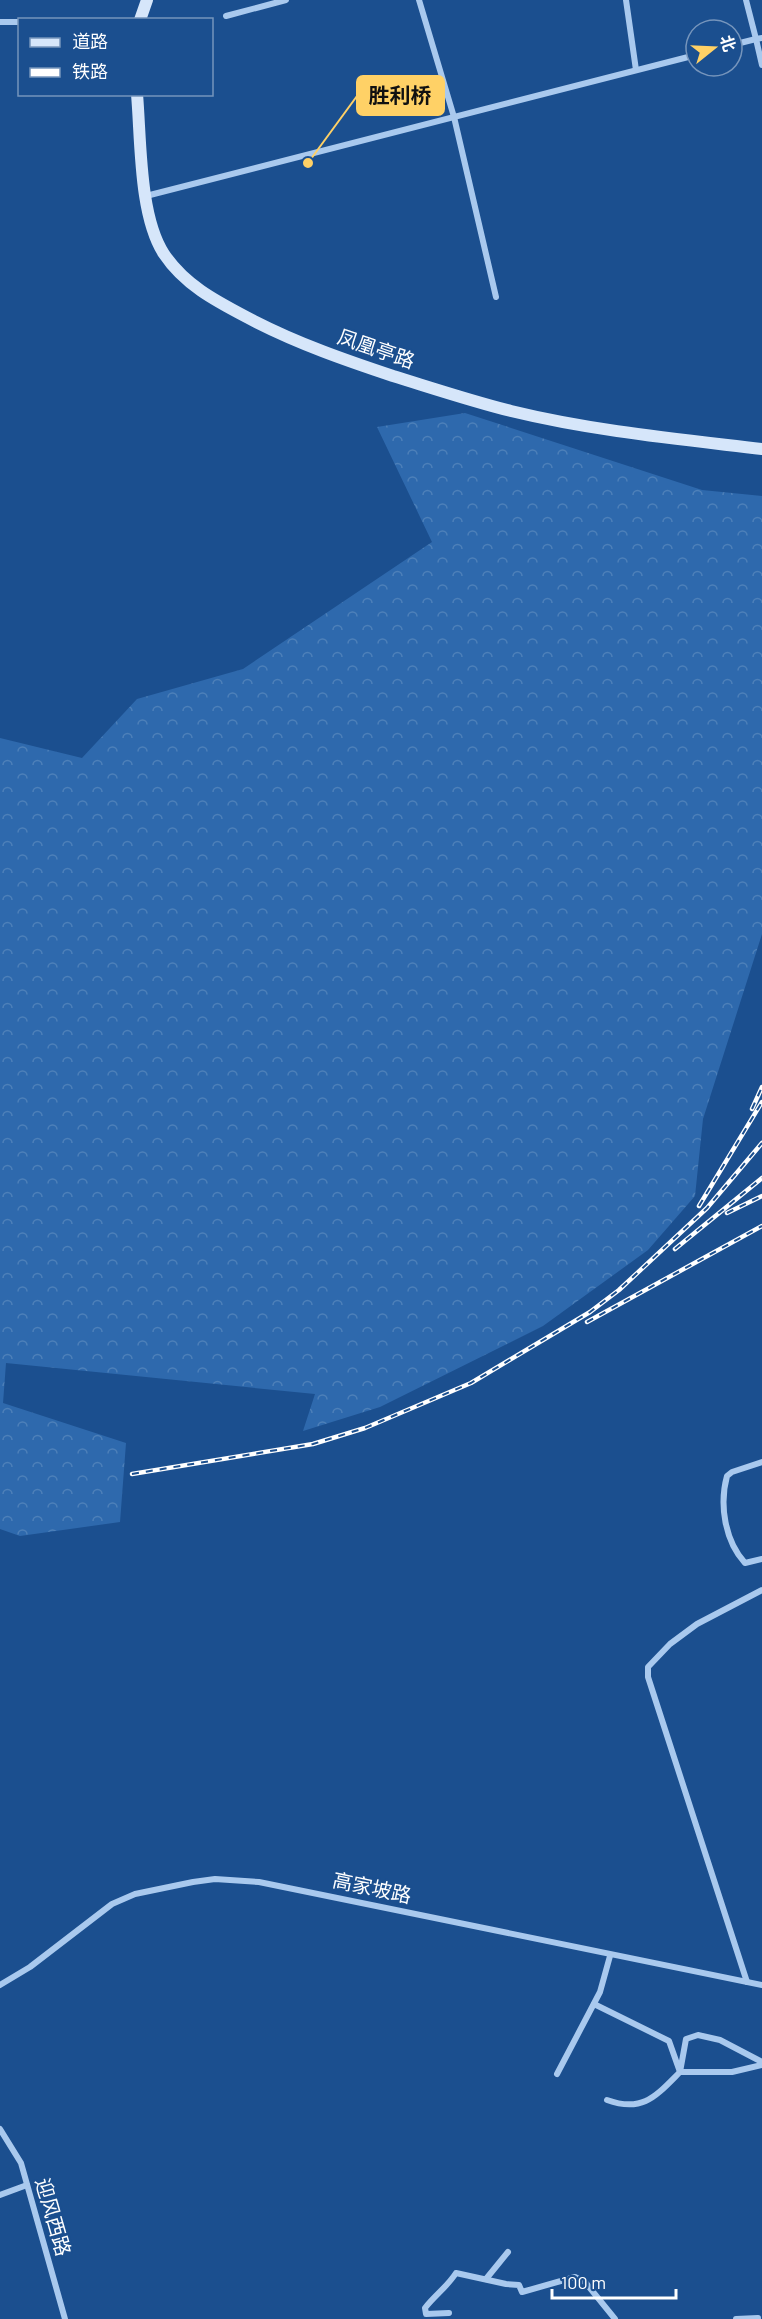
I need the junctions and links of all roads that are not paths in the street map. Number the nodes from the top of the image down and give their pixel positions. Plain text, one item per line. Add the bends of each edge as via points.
1 (147, 0) edge
2 (286, 0) edge
3 (418, 0) edge
4 (626, 0) edge
5 (746, 0) edge
6 (226, 16) dead end
7 (141, 18) edge
8 (0, 22) edge
9 (18, 22) edge
10 (759, 38) edge
11 (744, 42) edge
12 (684, 58) edge
13 (762, 65) edge
14 (636, 70) junction
15 (137, 96) edge
16 (454, 117) junction
17 (146, 196) junction
18 (496, 297) dead end
19 (762, 449) edge
20 (762, 1462) edge
21 (762, 1559) edge
22 (762, 1590) edge
23 (610, 1956) dead end
24 (747, 1982) junction
25 (0, 1985) edge
26 (762, 1985) edge
27 (594, 2004) junction
28 (762, 2064) edge
29 (680, 2072) junction
30 (557, 2073) dead end
31 (607, 2100) dead end
32 (0, 2129) edge
33 (27, 2185) junction
34 (0, 2195) edge
35 (508, 2252) dead end
36 (486, 2279) junction
37 (449, 2313) dead end
38 (759, 2318) edge
39 (65, 2319) edge
40 (615, 2319) edge
41 (736, 2319) edge

1 - 7 street
2 - 6 street
3 - 16 street
4 - 14 street
5 - 10 street
8 - 9 street
10 - 11 street
10 - 13 street
12 - 14 street
14 - 16 street
15 - 17 street, 凤凰亭路
16 - 17 street
16 - 18 street
17 - 19 street, 凤凰亭路 via 154,235 185,279 205,294 288,338 512,411 632,433
20 - 21 street via 727,1476 724,1512 734,1551 744,1563
22 - 24 street via 697,1624 648,1667
23 - 27 street
24 - 25 street, 高家坡路 via 259,1882 215,1879 135,1894 112,1904
24 - 26 street, 高家坡路
27 - 29 street via 669,2041
27 - 30 street
28 - 29 street via 732,2073
28 - 29 street via 720,2040 698,2035 686,2039
29 - 31 street via 655,2097 642,2104 621,2105
32 - 33 street, 迎风西路 via 21,2163
33 - 34 street
33 - 39 street, 迎风西路
35 - 36 street
36 - 37 street via 456,2273 425,2308 426,2314
36 - 40 street via 519,2284 522,2292 575,2277 585,2282
38 - 41 street

